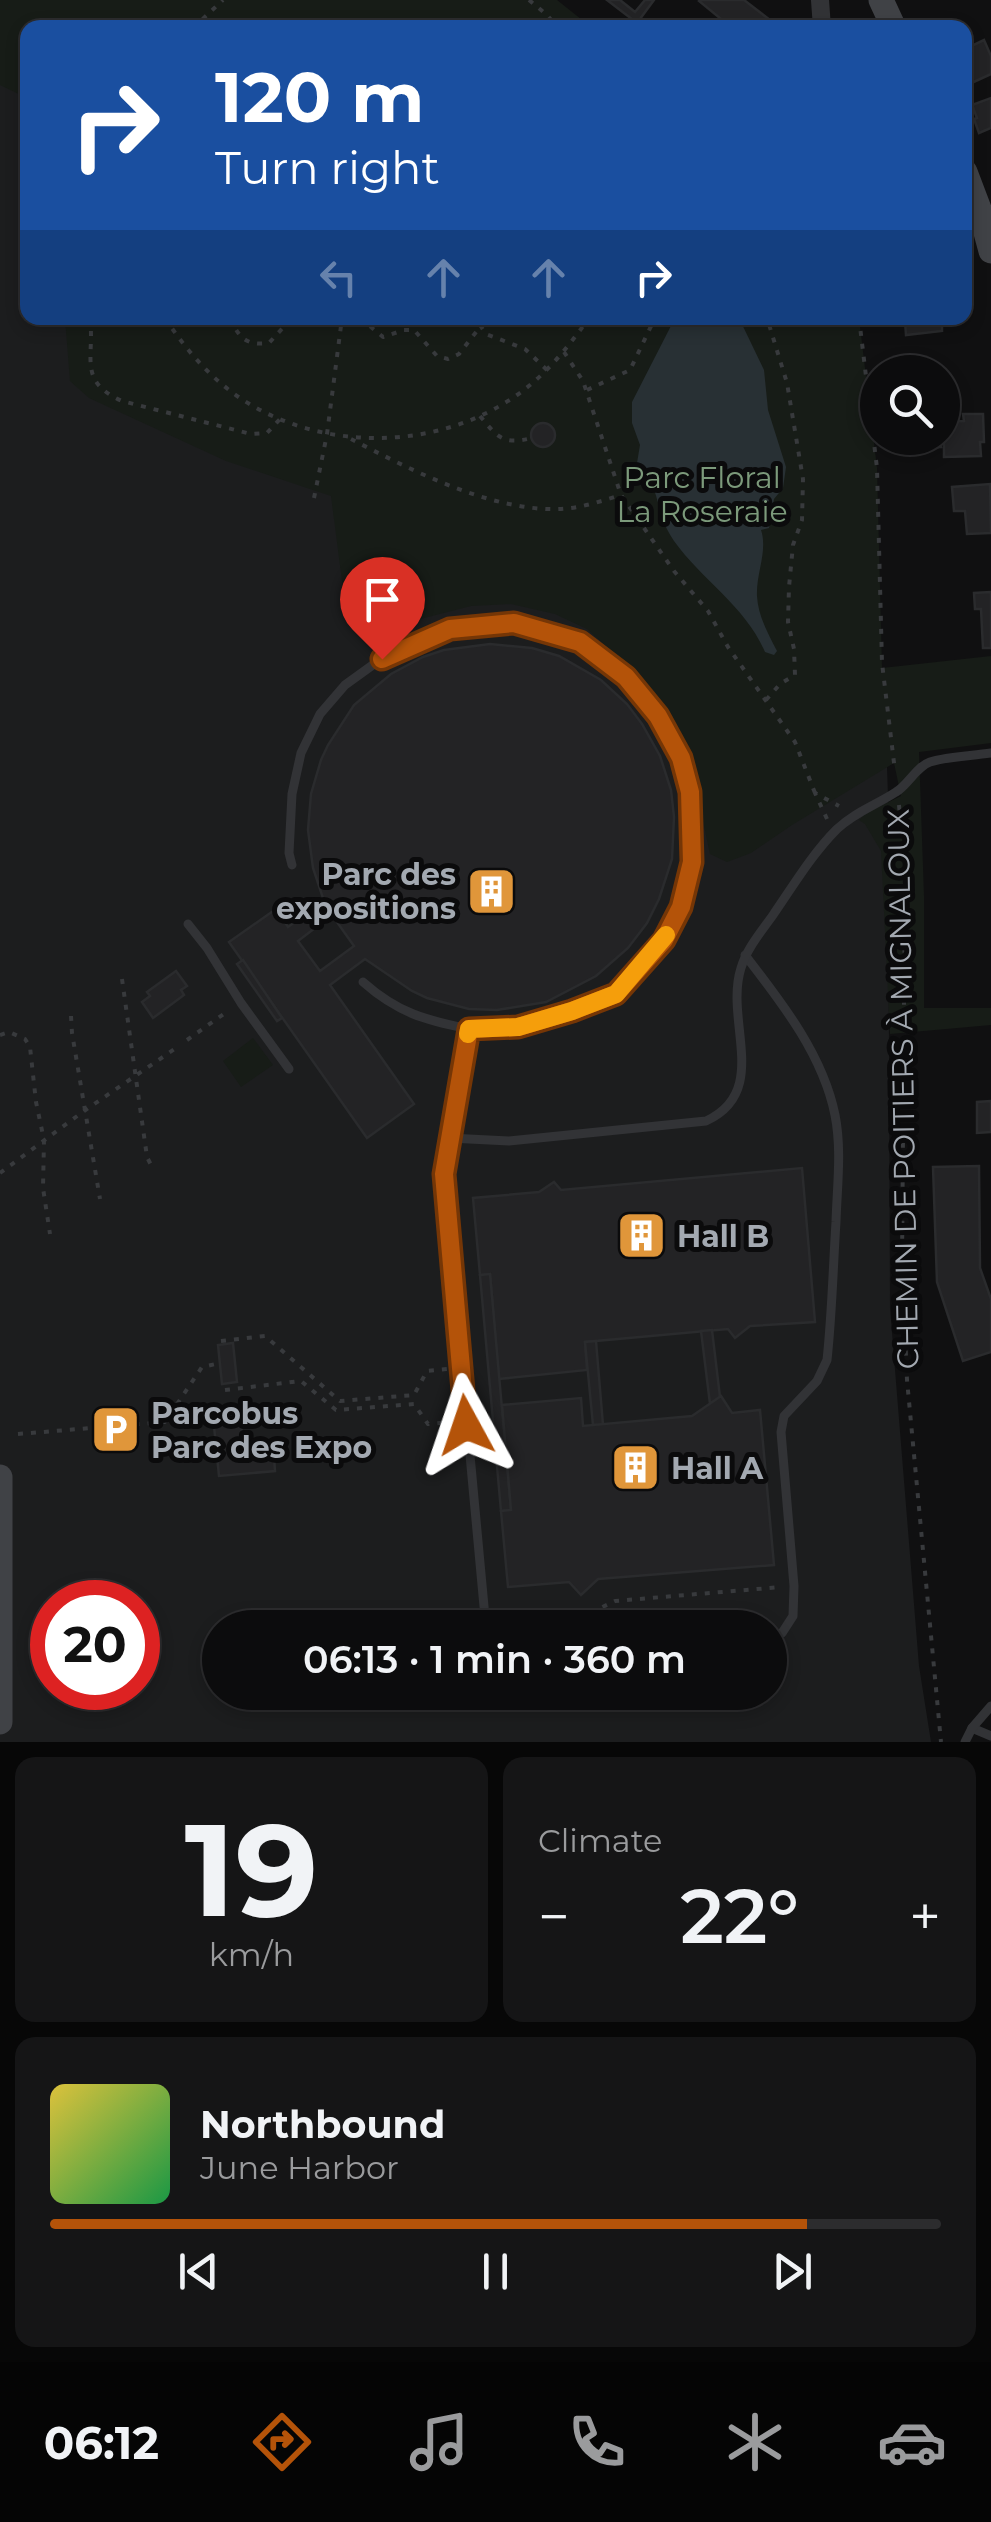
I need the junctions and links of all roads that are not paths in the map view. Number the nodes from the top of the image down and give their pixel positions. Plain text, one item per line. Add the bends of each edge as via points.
1 (972, 190) edge
2 (991, 251) edge
3 (991, 753) edge
4 (292, 865) dead end
5 (188, 924) dead end
6 (746, 955) junction
7 (363, 982) dead end
8 (469, 1029) junction
9 (289, 1069) dead end
10 (449, 1138) junction
11 (0, 1476) edge
12 (484, 1610) edge
13 (787, 1625) edge
14 (991, 1706) edge
15 (0, 1722) edge
16 (972, 1728) junction
17 (991, 1736) edge
18 (966, 1742) edge

1 - 2 street
3 - 6 lane via 926,762 898,792 838,828
4 - 8 lane via 292,794 301,753 320,714 345,685 382,659 450,629 514,623 580,642 626,677 658,716 690,792 692,862 681,907 664,940 616,994 518,1027
5 - 9 lane
6 - 10 lane via 739,973 742,1079 718,1116 510,1141
6 - 13 lane via 817,1065 835,1114 839,1156 828,1360 818,1381 784,1416 782,1432 794,1586
7 - 8 lane via 422,1020
8 - 10 lane
10 - 12 lane via 444,1174
11 - 15 street
14 - 16 lane
16 - 17 lane
16 - 18 lane

